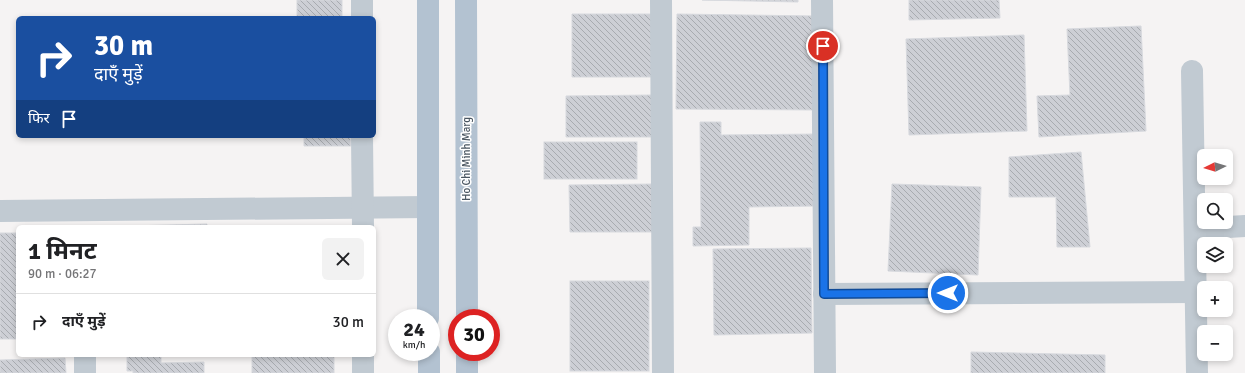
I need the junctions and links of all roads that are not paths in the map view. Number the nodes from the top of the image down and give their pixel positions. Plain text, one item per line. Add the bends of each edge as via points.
1 (362, 0) edge
2 (428, 0) edge
3 (466, 0) edge
4 (661, 0) edge
5 (822, 0) edge
6 (362, 16) edge
7 (1192, 71) dead end
8 (362, 138) edge
9 (428, 208) junction
10 (0, 211) edge
11 (363, 218) edge
12 (88, 219) edge
13 (1245, 226) edge
14 (1195, 229) junction
15 (1196, 292) junction
16 (824, 294) junction
17 (428, 309) edge
18 (467, 309) edge
19 (85, 357) edge
20 (363, 357) edge
21 (428, 361) edge
22 (467, 361) edge
23 (85, 373) edge
24 (363, 373) edge
25 (428, 373) edge
26 (467, 373) edge
27 (663, 373) edge
28 (825, 373) edge
29 (1197, 373) edge

1 - 6 street
2 - 9 main road
3 - 18 main road, Ho Chi Minh Marg
4 - 27 street
5 - 16 street
7 - 14 street
8 - 11 street
9 - 11 street
9 - 17 main road
10 - 12 street
11 - 12 street
13 - 14 street
14 - 15 street
15 - 16 street
15 - 29 street
16 - 28 street
19 - 23 street
20 - 24 street
21 - 25 main road
22 - 26 main road

